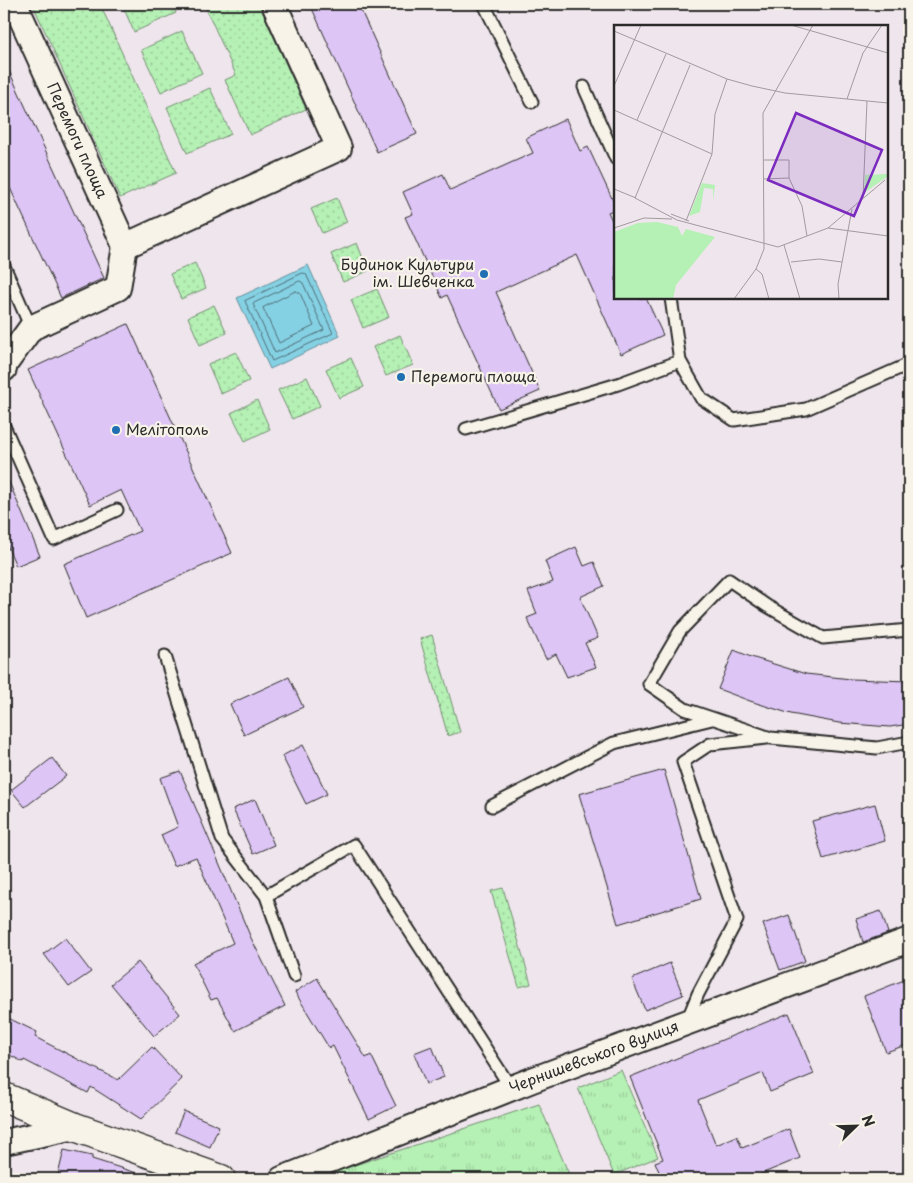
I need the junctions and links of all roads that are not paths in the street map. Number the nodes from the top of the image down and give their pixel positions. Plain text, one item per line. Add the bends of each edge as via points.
1 (16, 4) edge
2 (274, 4) edge
3 (484, 4) edge
4 (584, 87) dead end
5 (532, 102) dead end
6 (614, 155) edge
7 (125, 246) junction
8 (4, 266) edge
9 (671, 299) edge
10 (31, 328) junction
11 (680, 361) junction
12 (909, 364) edge
13 (4, 369) edge
14 (4, 426) edge
15 (466, 429) dead end
16 (117, 510) dead end
17 (909, 630) edge
18 (165, 656) dead end
19 (713, 718) junction
20 (771, 738) junction
21 (909, 742) edge
22 (492, 806) dead end
23 (266, 896) junction
24 (909, 940) edge
25 (294, 976) dead end
26 (687, 1023) junction
27 (510, 1088) junction
28 (4, 1097) edge
29 (76, 1127) junction
30 (4, 1142) edge
31 (220, 1179) edge
32 (282, 1179) edge

1 - 7 street, Перемоги площа
2 - 7 street via 339,148
3 - 5 lane
4 - 6 lane
7 - 10 street via 118,288
8 - 10 lane
9 - 11 lane
10 - 13 street
11 - 12 lane via 701,398 734,420 806,409
11 - 15 lane via 618,384
14 - 16 lane via 54,539
17 - 19 lane via 823,638 729,580 680,631 649,684 685,709
18 - 23 lane via 222,839
19 - 20 lane
19 - 22 lane via 614,743
20 - 21 lane via 877,748
20 - 26 lane via 710,744 683,762 737,920 698,994
23 - 25 lane
23 - 27 lane via 354,845
24 - 26 street, Чернишевського вулиця
26 - 27 street, Чернишевського вулиця
27 - 32 street, Чернишевського вулиця
28 - 29 main road
29 - 30 street
29 - 31 main road

